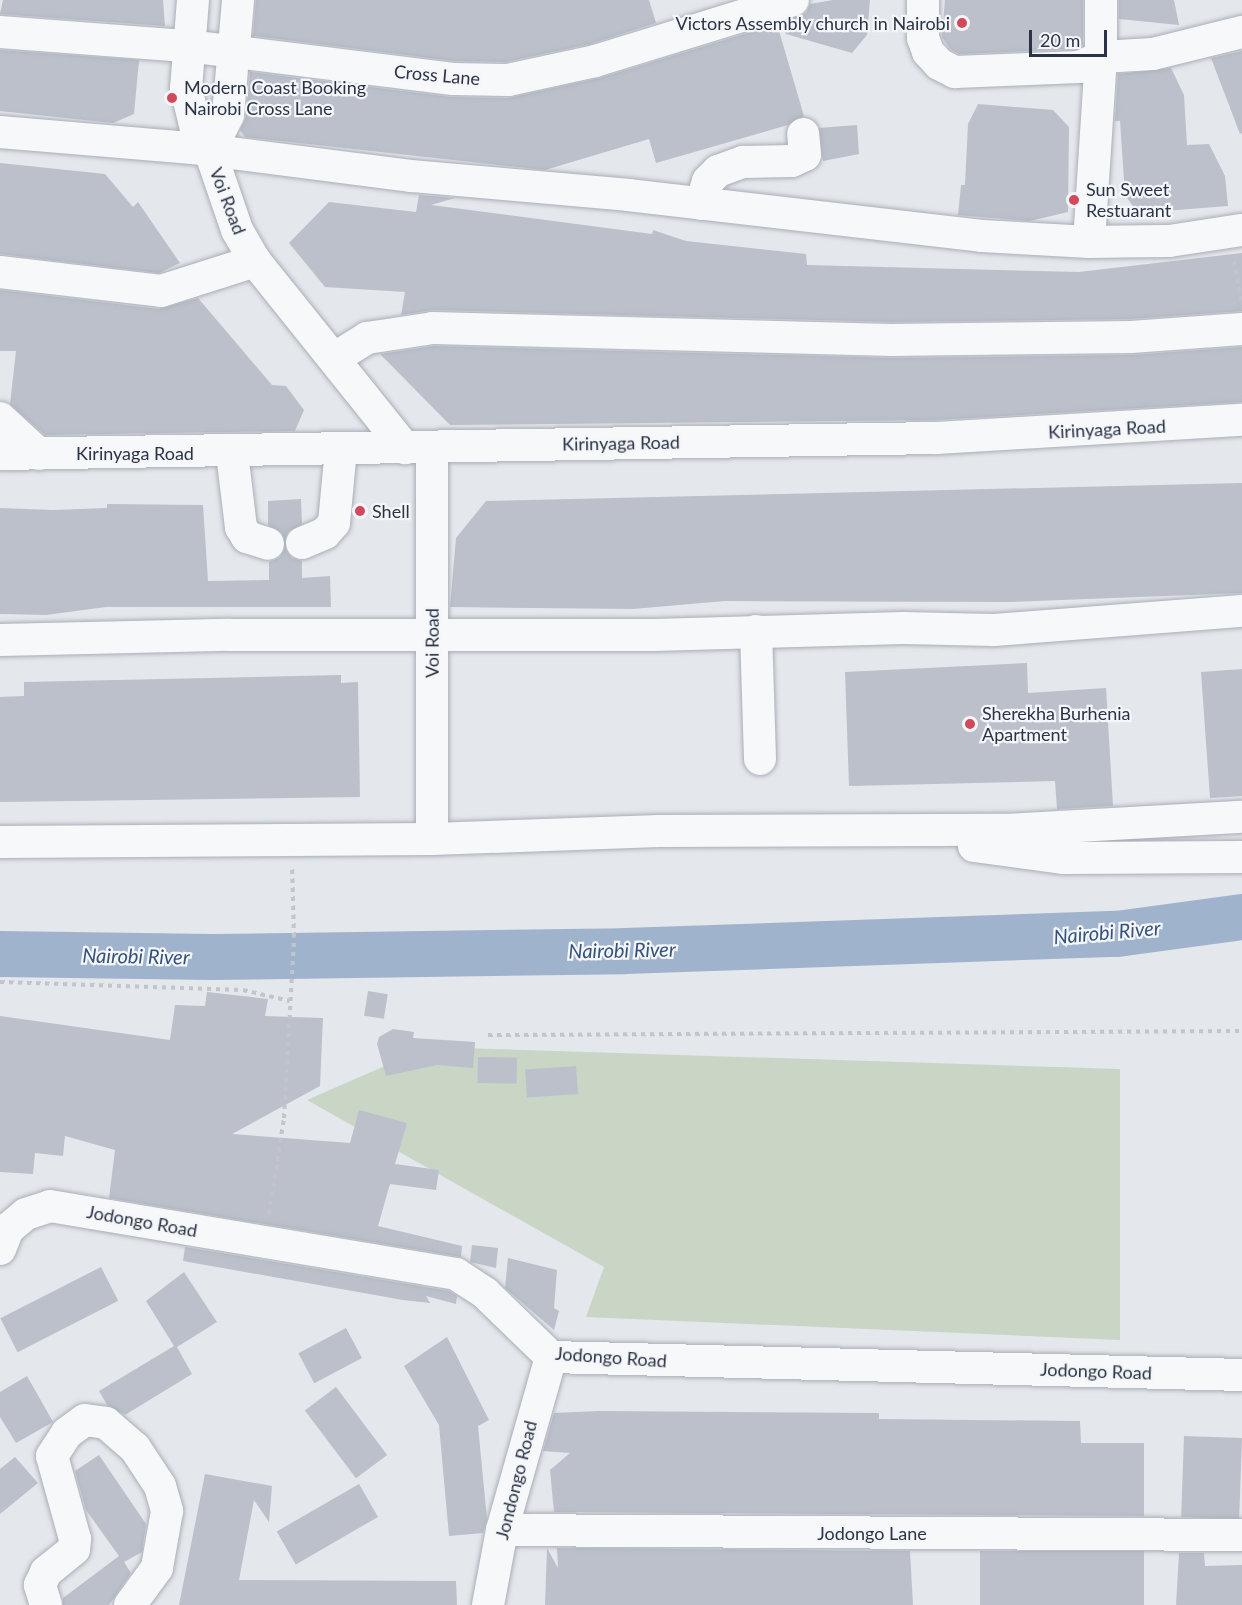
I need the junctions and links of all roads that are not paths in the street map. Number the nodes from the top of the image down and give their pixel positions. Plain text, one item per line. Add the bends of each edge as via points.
1 (193, 0) edge
2 (238, 0) edge
3 (793, 0) edge
4 (923, 0) edge
5 (1101, 0) edge
6 (0, 32) edge
7 (1242, 32) edge
8 (188, 46) junction
9 (236, 53) junction
10 (1101, 57) junction
11 (0, 132) edge
12 (803, 134) dead end
13 (210, 151) junction
14 (701, 204) junction
15 (1235, 231) edge
16 (1089, 242) junction
17 (255, 261) junction
18 (0, 272) edge
19 (1242, 329) edge
20 (335, 358) junction
21 (0, 418) edge
22 (1242, 420) edge
23 (418, 448) junction
24 (341, 449) junction
25 (232, 453) junction
26 (0, 454) edge
27 (39, 454) junction
28 (302, 543) dead end
29 (268, 544) dead end
30 (1242, 611) edge
31 (756, 631) junction
32 (431, 636) junction
33 (0, 640) edge
34 (760, 759) dead end
35 (1242, 817) edge
36 (878, 829) junction
37 (432, 839) junction
38 (0, 842) edge
39 (1242, 857) edge
40 (0, 1249) edge
41 (552, 1357) junction
42 (1242, 1375) edge
43 (502, 1530) junction
44 (1242, 1535) edge
45 (46, 1605) edge
46 (130, 1605) edge
47 (488, 1605) edge

1 - 8 street, Voi Road
2 - 9 street
3 - 9 street, Cross Lane via 595,62 508,80 453,79
4 - 10 street via 923,38 928,52 939,64 955,72 1079,67
5 - 10 street
6 - 8 street, Cross Lane
7 - 10 street via 1154,54
8 - 9 street, Cross Lane
8 - 13 street, Voi Road via 186,88 190,110
9 - 13 street via 228,115
10 - 16 street
11 - 13 street
12 - 14 street via 805,155 792,161 743,162 718,171 708,182
13 - 14 street via 412,176
13 - 17 street, Voi Road via 237,230
14 - 16 street via 982,236
15 - 16 street via 1169,241
17 - 18 street via 161,291
17 - 20 street, Voi Road
19 - 20 street via 1131,337 892,340 433,328 367,338
20 - 23 street, Voi Road
21 - 27 street
22 - 23 street, Kirinyaga Road via 936,438
23 - 24 street, Kirinyaga Road
23 - 32 street, Voi Road
24 - 25 street, Kirinyaga Road
24 - 28 street via 334,523 325,533
25 - 27 street, Kirinyaga Road
25 - 29 street via 241,527 247,537
26 - 27 street, Kirinyaga Road
30 - 31 street via 994,630
31 - 32 street
31 - 34 street
32 - 33 street
32 - 37 street, Voi Road
35 - 36 street via 1006,830
36 - 37 street
36 - 39 street via 1064,858
37 - 38 street
40 - 41 street, Jodongo Road via 8,1229 26,1214 50,1206 456,1274 485,1293
41 - 42 street, Jodongo Road
41 - 43 street, Jondongo Road
43 - 44 street, Jodongo Lane
43 - 47 street, Jondongo Road
45 - 46 street via 40,1585 46,1572 74,1549 75,1539 52,1456 67,1433 85,1420 106,1423 135,1448 160,1486 166,1511 157,1568

